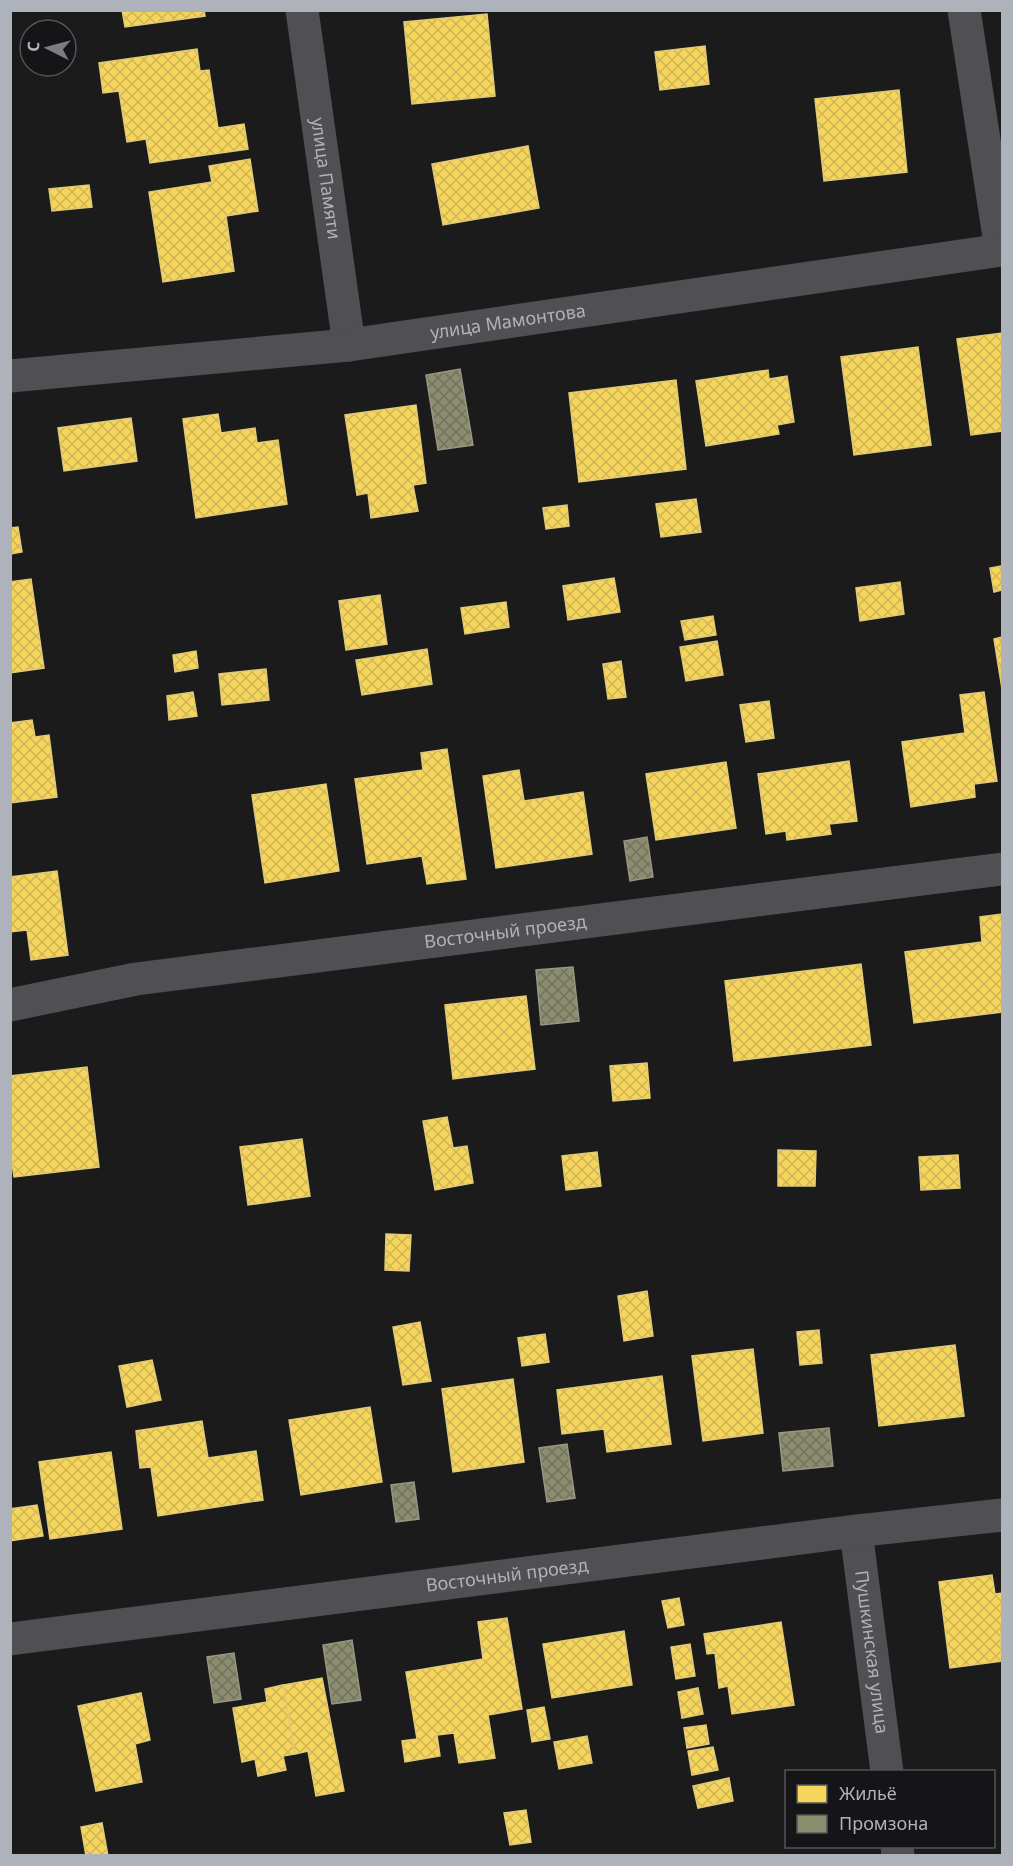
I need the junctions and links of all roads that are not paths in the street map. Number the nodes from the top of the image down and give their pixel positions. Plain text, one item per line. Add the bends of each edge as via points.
1 (302, 10) edge
2 (964, 10) edge
3 (1002, 250) edge
4 (349, 345) junction
5 (10, 376) edge
6 (1002, 869) edge
7 (10, 1005) edge
8 (1002, 1515) edge
9 (856, 1531) junction
10 (10, 1639) edge
11 (887, 1770) edge

1 - 4 street, улица Памяти
2 - 3 street
3 - 4 street, улица Мамонтова
4 - 5 street, улица Мамонтова
6 - 7 street, Восточный проезд via 136,979
8 - 9 street, Восточный проезд
9 - 10 street, Восточный проезд
9 - 11 street, Пушкинская улица

